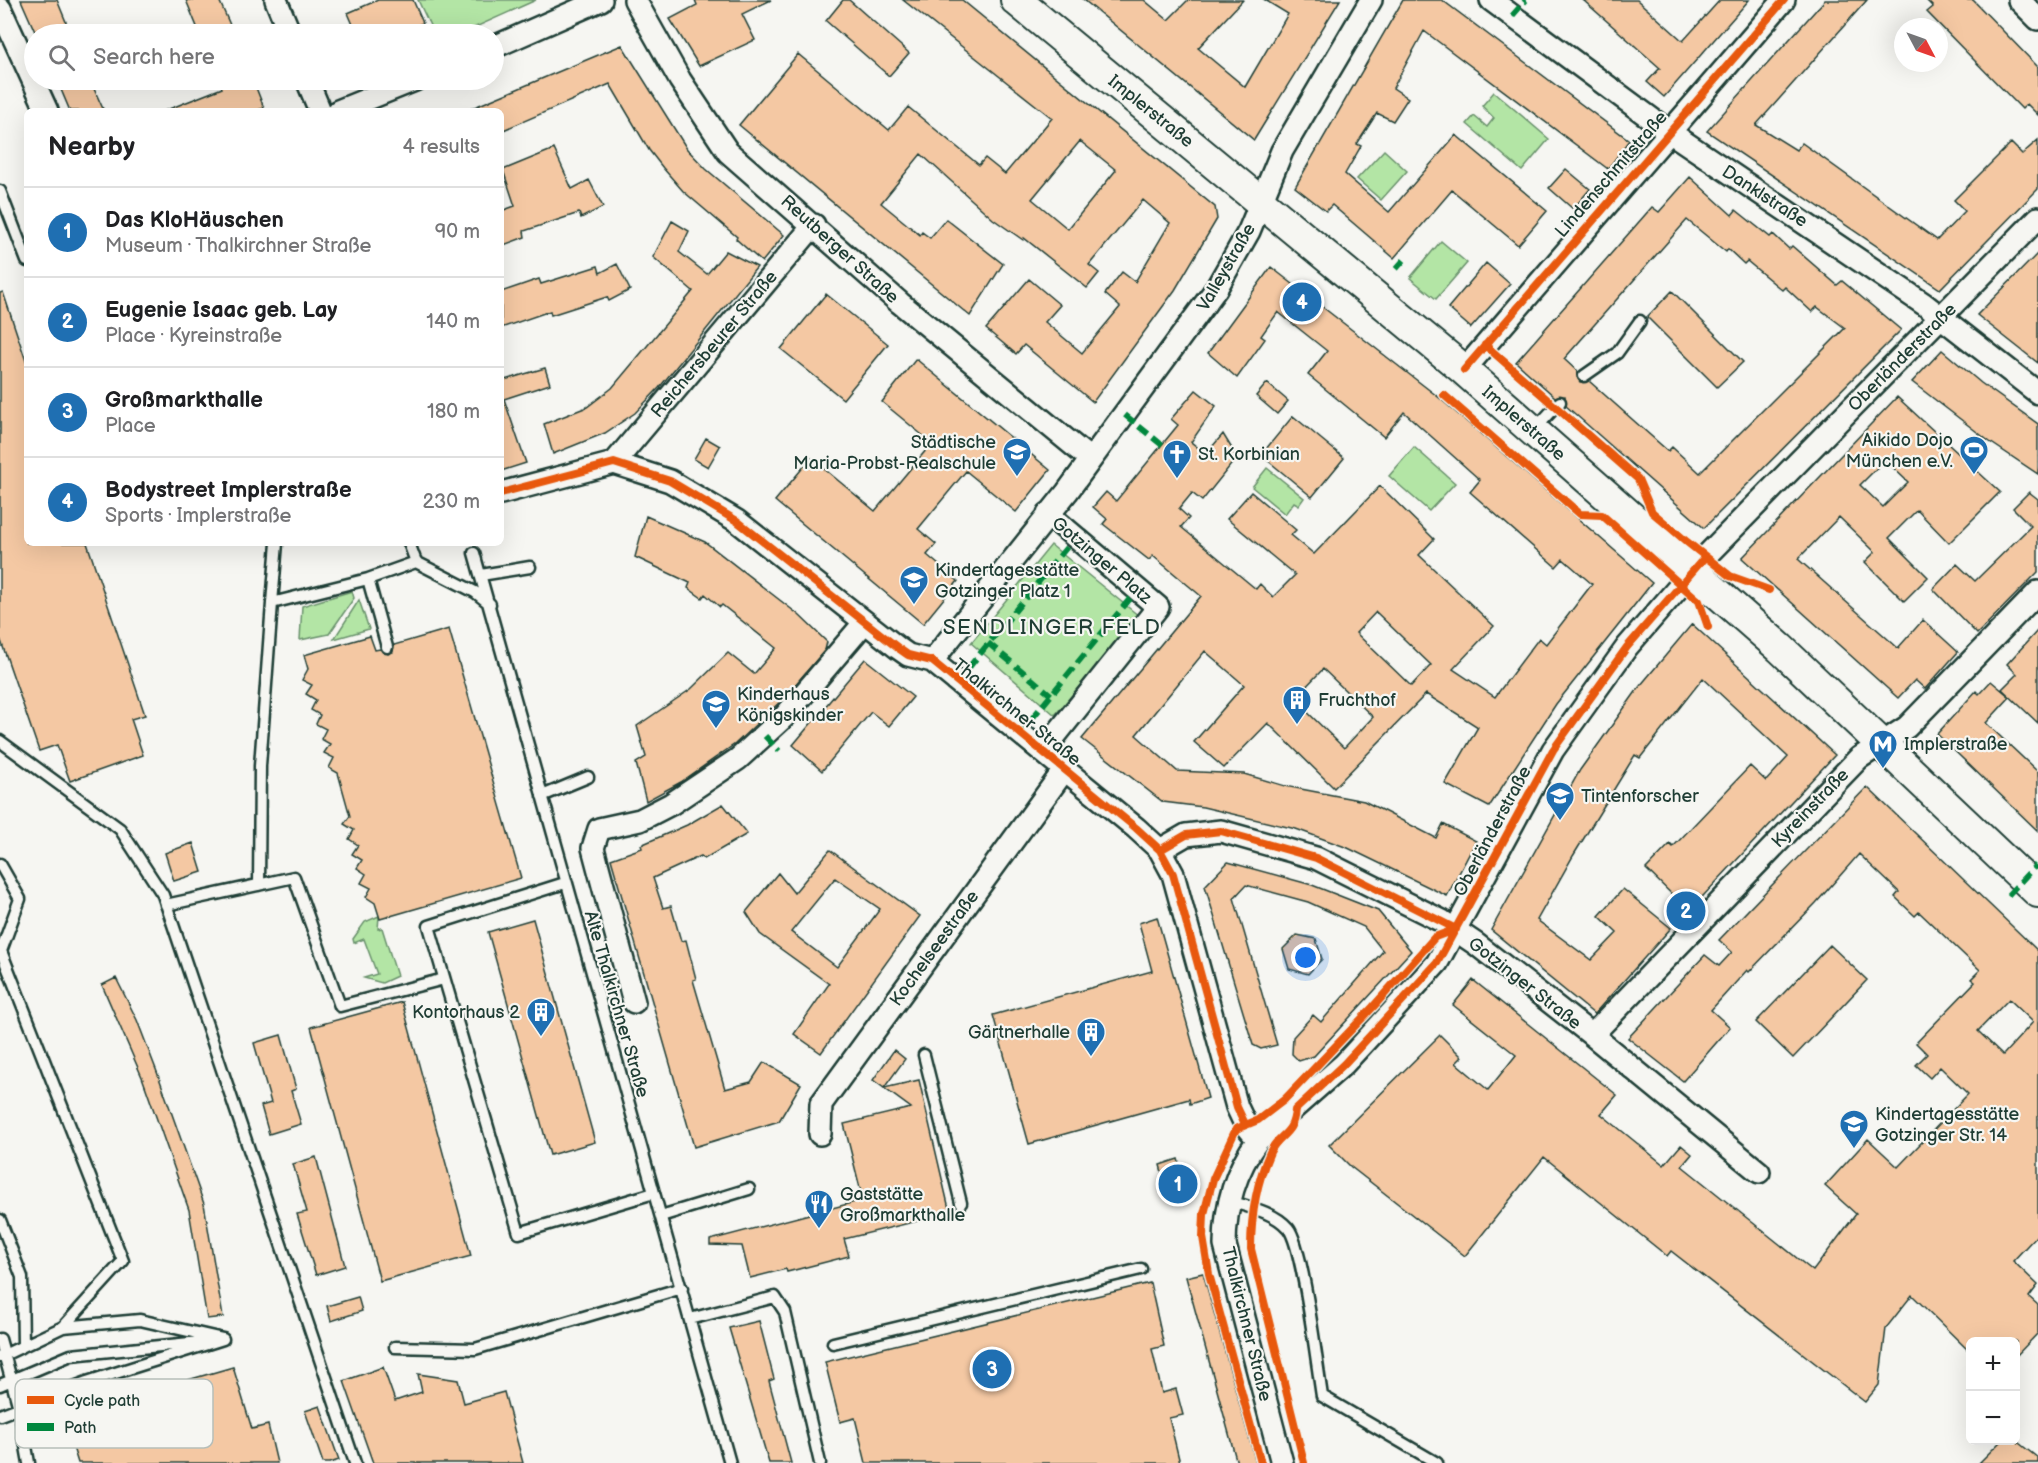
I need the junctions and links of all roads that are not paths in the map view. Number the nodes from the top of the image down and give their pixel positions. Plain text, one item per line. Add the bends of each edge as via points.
1 (276, 0) edge
2 (601, 0) edge
3 (635, 0) edge
4 (1016, 0) edge
5 (1371, 0) edge
6 (1491, 0) edge
7 (1784, 0) edge
8 (2019, 0) edge
9 (0, 8) edge
10 (2038, 19) edge
11 (286, 24) edge
12 (504, 43) edge
13 (24, 61) edge
14 (37, 90) edge
15 (311, 90) edge
16 (390, 90) edge
17 (46, 108) edge
18 (319, 108) edge
19 (345, 108) edge
20 (1668, 131) junction
21 (0, 191) edge
22 (1262, 201) junction
23 (2038, 218) edge
24 (814, 225) junction
25 (24, 253) edge
26 (1941, 318) junction
27 (1640, 321) dead end
28 (1464, 370) junction
29 (1584, 376) dead end
30 (2038, 393) edge
31 (1560, 402) dead end
32 (1533, 432) junction
33 (1090, 459) junction
34 (614, 463) junction
35 (504, 492) edge
36 (1048, 514) junction
37 (277, 546) edge
38 (410, 546) edge
39 (474, 553) dead end
40 (416, 562) junction
41 (1698, 564) junction
42 (530, 567) dead end
43 (481, 574) junction
44 (368, 579) junction
45 (2038, 592) edge
46 (272, 603) junction
47 (490, 604) junction
48 (865, 622) junction
49 (387, 647) dead end
50 (932, 662) junction
51 (0, 741) edge
52 (1881, 744) junction
53 (1042, 751) junction
54 (1065, 769) junction
55 (588, 777) dead end
56 (542, 796) junction
57 (1160, 850) junction
58 (0, 864) edge
59 (565, 883) junction
60 (259, 885) junction
61 (2038, 892) edge
62 (166, 905) junction
63 (1456, 929) junction
64 (1, 950) edge
65 (444, 979) junction
66 (634, 1002) dead end
67 (1592, 1035) junction
68 (924, 1055) dead end
69 (820, 1134) dead end
70 (1258, 1140) junction
71 (1759, 1172) dead end
72 (749, 1189) dead end
73 (654, 1193) junction
74 (1229, 1201) junction
75 (961, 1203) dead end
76 (661, 1216) junction
77 (0, 1220) edge
78 (1141, 1269) dead end
79 (682, 1288) junction
80 (690, 1319) junction
81 (63, 1327) junction
82 (0, 1339) edge
83 (223, 1339) junction
84 (833, 1343) dead end
85 (23, 1346) junction
86 (395, 1347) dead end
87 (3, 1356) edge
88 (96, 1379) edge
89 (5, 1383) edge
90 (15, 1401) edge
91 (15, 1409) edge
92 (0, 1415) edge
93 (26, 1448) edge
94 (29, 1463) edge
95 (355, 1463) edge
96 (730, 1463) edge
97 (820, 1463) edge
98 (1282, 1463) edge
99 (1437, 1463) edge

1 - 11 street
2 - 12 street
3 - 24 street, Reutberger Straße via 680,80 728,152
4 - 22 main road, Implerstraße
5 - 22 street, Valleystraße via 1282,151
6 - 20 street, Danklstraße
7 - 20 street, Lindenschmitstraße
8 - 10 street
9 - 13 street
14 - 17 street
15 - 18 street
16 - 19 street
20 - 26 street, Danklstraße via 1846,249
20 - 28 street, Lindenschmitstraße
21 - 25 lane
22 - 28 main road, Implerstraße
22 - 33 street, Valleystraße via 1211,297
23 - 26 street, Oberländerstraße
24 - 33 street, Reutberger Straße via 900,303
24 - 34 street, Reichersbeurer Straße
26 - 30 street, Danklstraße
26 - 41 street, Oberländerstraße
27 - 29 lane via 1617,353
28 - 32 main road, Implerstraße
31 - 32 lane
32 - 41 main road, Implerstraße
33 - 36 street, Valleystraße
34 - 35 street
34 - 48 street, Thalkirchner Straße via 670,481 715,506
36 - 50 street, Gotzinger Platz
36 - 53 street, Gotzinger Platz via 1158,607
37 - 46 lane
38 - 40 lane
39 - 43 lane, Alte Thalkirchner Straße
40 - 44 lane
40 - 47 lane
41 - 52 main road, Implerstraße
41 - 63 street, Oberländerstraße via 1627,647 1552,750
42 - 43 lane
43 - 47 lane, Alte Thalkirchner Straße
44 - 46 lane
44 - 49 lane
45 - 52 street, Kyreinstraße via 1907,727
46 - 60 lane via 260,766
47 - 56 lane, Alte Thalkirchner Straße
48 - 50 street, Thalkirchner Straße via 908,655
48 - 66 street via 784,717 738,759 640,820 599,829 593,848
50 - 53 street, Thalkirchner Straße
51 - 62 lane via 120,829
52 - 61 main road, Implerstraße
52 - 67 street, Kyreinstraße via 1859,758
53 - 54 street, Thalkirchner Straße
54 - 57 street, Thalkirchner Straße
54 - 69 street, Kochelseestraße via 821,1104
55 - 56 lane
56 - 59 lane, Alte Thalkirchner Straße
57 - 63 street, Gotzinger Straße via 1186,835 1221,831 1316,858
57 - 70 street, Thalkirchner Straße via 1173,874 1237,1107
58 - 64 lane via 20,899
59 - 65 lane via 429,926
59 - 73 lane, Alte Thalkirchner Straße
60 - 62 lane
60 - 65 lane via 294,878 340,1006
62 - 95 lane
63 - 67 street, Gotzinger Straße
63 - 70 street, Oberländerstraße via 1437,963 1407,999 1344,1064
64 - 81 lane via 123,1261
65 - 73 lane via 519,1233
67 - 71 street, Gotzinger Straße
68 - 75 lane
70 - 74 street, Thalkirchner Straße via 1241,1166
72 - 76 lane
73 - 76 lane, Alte Thalkirchner Straße
74 - 98 street, Thalkirchner Straße via 1225,1245
74 - 99 lane via 1269,1214 1292,1233 1322,1396
76 - 79 lane, Alte Thalkirchner Straße
77 - 85 lane via 22,1277
78 - 84 lane
79 - 80 lane, Alte Thalkirchner Straße
79 - 86 lane via 475,1349
80 - 96 lane, Alte Thalkirchner Straße
80 - 97 lane via 775,1297 785,1312
81 - 83 lane via 140,1320
81 - 85 lane
82 - 87 lane
83 - 88 lane
83 - 89 lane via 71,1355
85 - 87 lane
87 - 89 lane
89 - 90 lane
91 - 92 lane
93 - 94 lane

